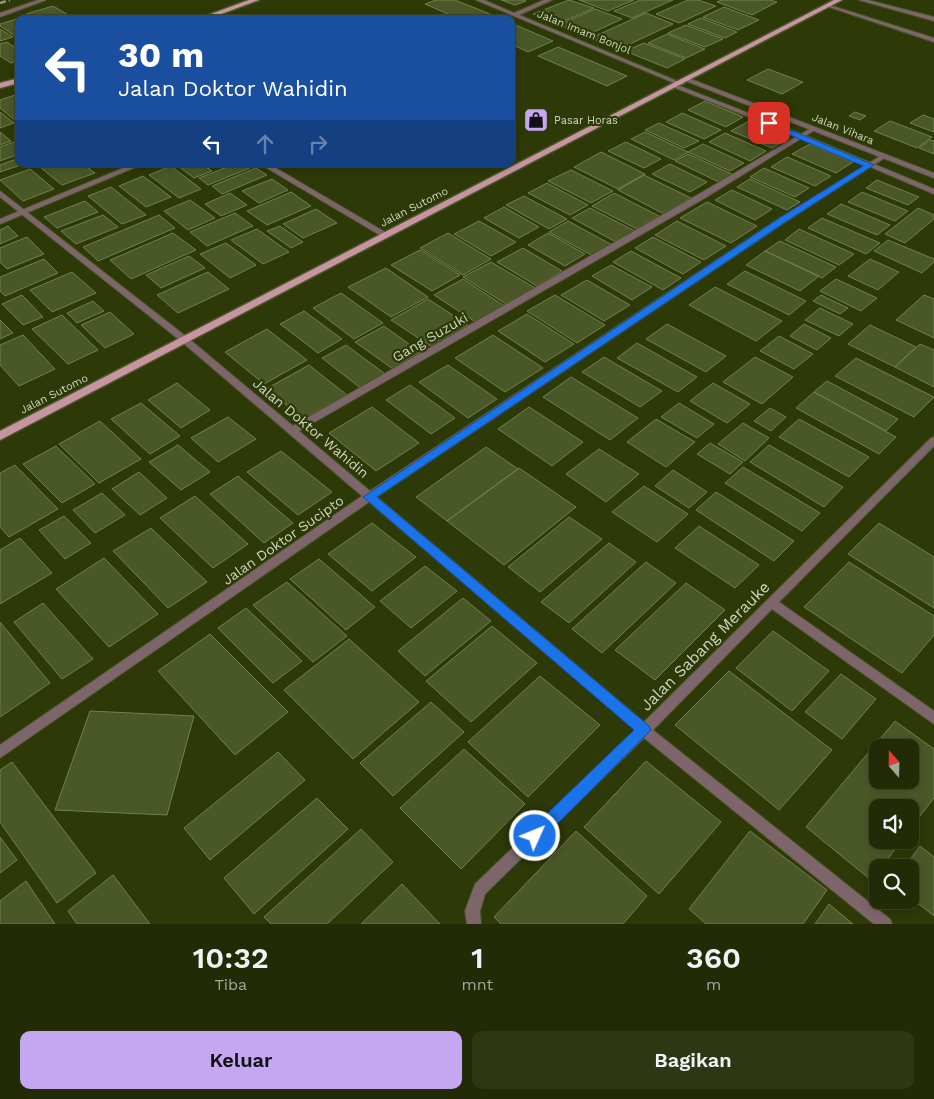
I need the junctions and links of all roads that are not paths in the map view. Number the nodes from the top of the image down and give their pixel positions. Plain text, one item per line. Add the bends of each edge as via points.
1 (43, 0) edge
2 (256, 0) edge
3 (479, 0) edge
4 (549, 0) edge
5 (839, 0) edge
6 (862, 0) edge
7 (828, 5) junction
8 (514, 14) junction
9 (0, 15) edge
10 (212, 15) edge
11 (934, 19) edge
12 (934, 40) edge
13 (15, 81) edge
14 (681, 83) junction
15 (0, 86) edge
16 (814, 128) junction
17 (802, 136) junction
18 (884, 156) junction
19 (870, 165) junction
20 (132, 167) edge
21 (269, 167) edge
22 (934, 176) edge
23 (934, 192) edge
24 (0, 193) edge
25 (22, 213) junction
26 (0, 222) edge
27 (386, 235) junction
28 (185, 340) junction
29 (292, 432) junction
30 (0, 436) edge
31 (934, 440) edge
32 (369, 497) junction
33 (771, 602) junction
34 (934, 718) edge
35 (644, 730) junction
36 (0, 752) edge
37 (474, 924) edge
38 (885, 924) edge

1 - 9 street
2 - 10 main road
3 - 8 street, Jalan Imam Bonjol
4 - 8 street
5 - 7 main road, Jalan Sutomo
6 - 11 street
7 - 12 street
7 - 14 main road, Jalan Sutomo
8 - 14 street, Jalan Imam Bonjol
13 - 15 main road
14 - 16 street, Jalan Vihara
14 - 17 street, Jalan Vihara
14 - 27 main road, Jalan Sutomo
16 - 17 street, Gang Suzuki
16 - 18 street, Jalan Vihara
17 - 19 street, Jalan Vihara
17 - 29 street, Gang Suzuki
18 - 19 street, Jalan Doktor Sucipto
18 - 22 street, Jalan Vihara
19 - 23 street, Jalan Vihara
19 - 32 street, Jalan Doktor Sucipto
20 - 25 street
21 - 27 street
24 - 25 street, Jalan Doktor Wahidin
25 - 26 street
25 - 28 street, Jalan Doktor Wahidin
27 - 28 main road, Jalan Sutomo
28 - 29 street, Jalan Doktor Wahidin
28 - 30 main road, Jalan Sutomo
29 - 32 street, Jalan Doktor Wahidin
31 - 33 street, Jalan Sabang Merauke
32 - 35 street, Jalan Doktor Wahidin
32 - 36 street, Jalan Doktor Sucipto
33 - 34 street
33 - 35 street, Jalan Sabang Merauke
35 - 37 street, Jalan Sabang Merauke via 480,889 474,904
35 - 38 street, Jalan Doktor Wahidin

